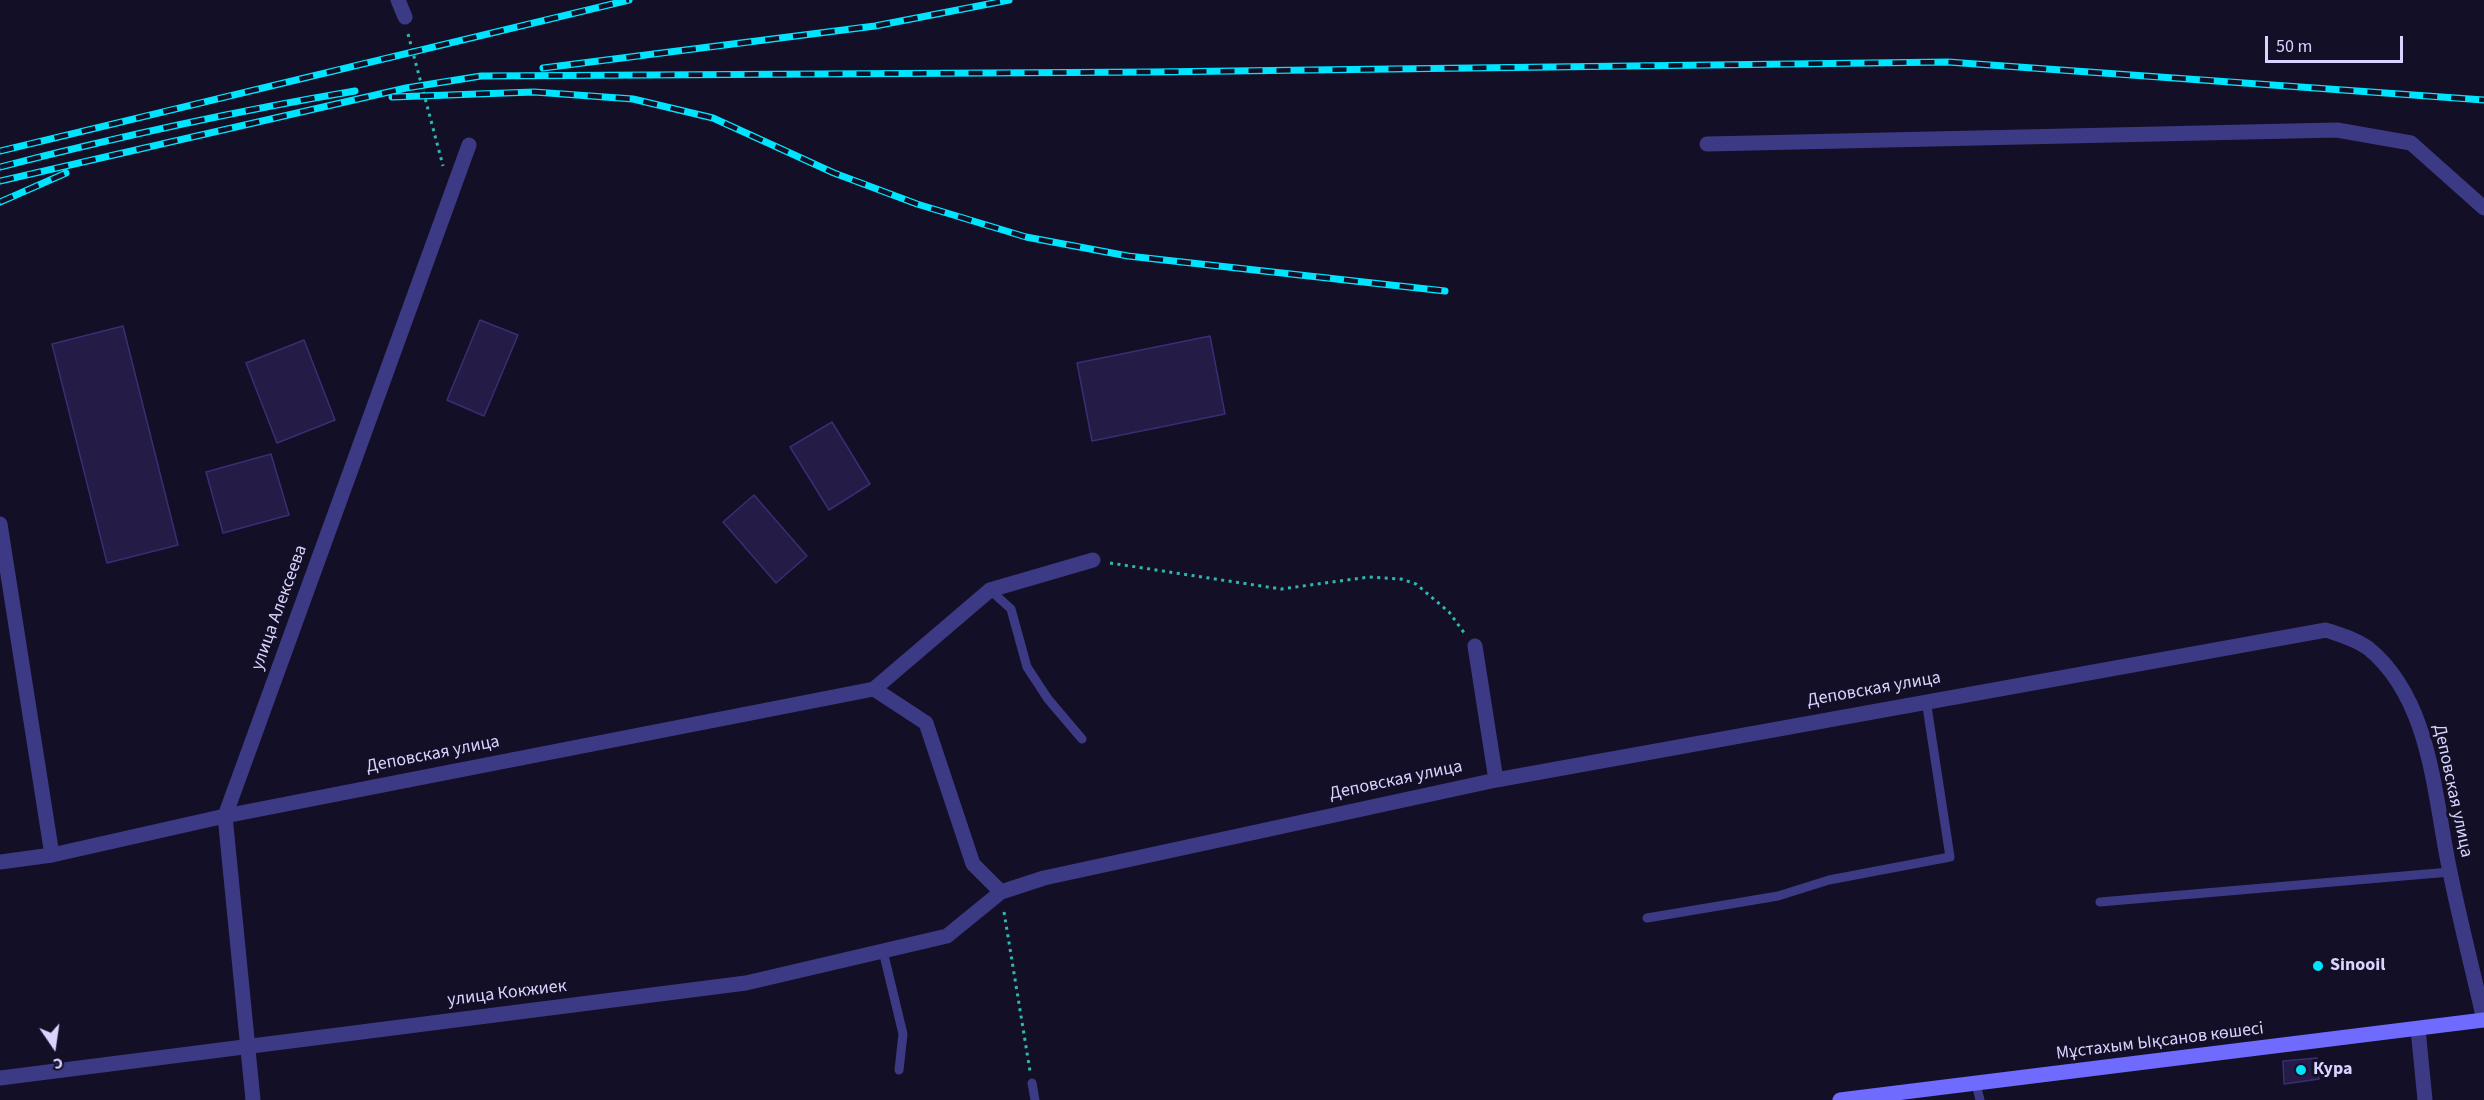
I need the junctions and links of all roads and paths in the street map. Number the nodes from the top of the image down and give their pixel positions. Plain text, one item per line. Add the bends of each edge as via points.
1 (398, 0) edge
2 (405, 16) joint
3 (1707, 144) dead end
4 (469, 145) dead end
5 (451, 194) junction
6 (2484, 208) edge
7 (0, 525) edge
8 (1093, 560) joint
9 (990, 590) junction
10 (1475, 646) joint
11 (874, 689) junction
12 (1926, 700) junction
13 (1082, 739) dead end
14 (1496, 780) junction
15 (225, 816) junction
16 (52, 855) junction
17 (0, 862) edge
18 (2450, 872) junction
19 (1000, 892) junction
20 (2100, 902) dead end
21 (1647, 918) dead end
22 (883, 951) junction
23 (2484, 1020) edge
24 (2418, 1029) junction
25 (247, 1046) junction
26 (899, 1070) dead end
27 (0, 1078) edge
28 (1032, 1083) joint
29 (1976, 1084) junction
30 (253, 1100) edge
31 (1035, 1100) edge
32 (1840, 1100) edge
33 (1980, 1100) edge
34 (2425, 1100) edge

1 - 2 street
2 - 5 path via 419,83
3 - 6 street via 2337,130 2411,143
4 - 5 street, улица Алексеева
5 - 15 street, улица Алексеева
7 - 16 street
8 - 9 street
8 - 10 path via 1281,589 1369,577 1416,584 1449,612
9 - 11 street
9 - 13 lane via 1011,609 1027,667
10 - 14 street
11 - 15 street, Деповская улица
11 - 19 street via 926,723 973,864
12 - 14 street, Деповская улица
12 - 18 street, Деповская улица via 2326,630 2348,637 2388,668 2417,720
12 - 21 lane via 1950,857 1829,880 1778,896
14 - 19 street, Деповская улица via 1044,878
15 - 16 street, Деповская улица
15 - 25 street, улица Алексеева
16 - 17 street, Деповская улица
18 - 20 lane
18 - 23 street, Деповская улица
19 - 22 street, улица Кокжиек via 947,936
19 - 28 path
22 - 25 street, улица Кокжиек via 746,984
22 - 26 lane via 903,1034
23 - 24 main road, Мұстахым Ықсанов көшесі
24 - 29 main road, Мұстахым Ықсанов көшесі
24 - 34 street
25 - 27 street, улица Кокжиек
25 - 30 street, улица Алексеева
28 - 31 lane
29 - 32 main road, Мұстахым Ықсанов көшесі
29 - 33 lane

